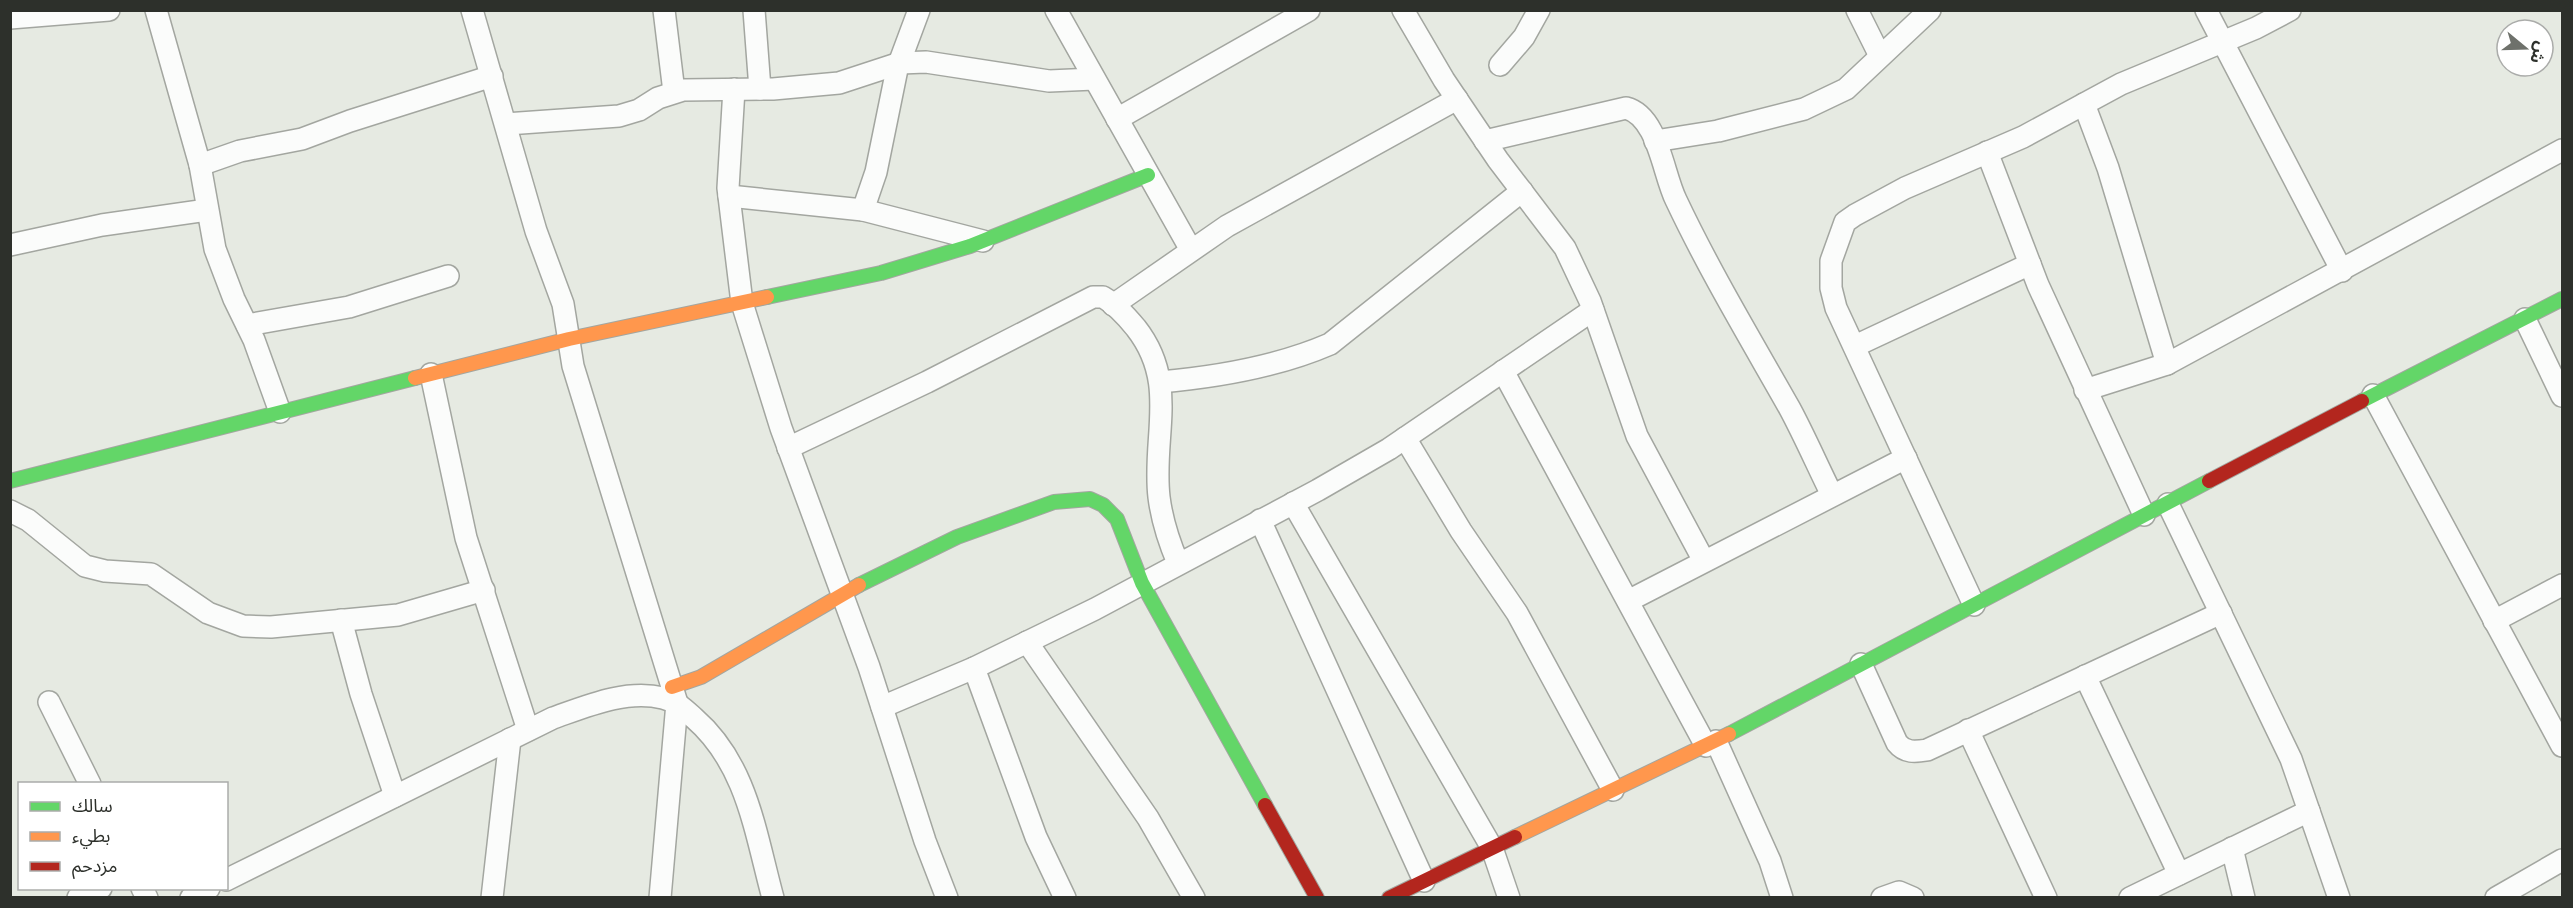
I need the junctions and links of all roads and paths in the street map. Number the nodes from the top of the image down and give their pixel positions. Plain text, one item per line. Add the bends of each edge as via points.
1 (109, 10) edge
2 (156, 10) edge
3 (472, 10) edge
4 (664, 10) edge
5 (754, 10) edge
6 (918, 10) edge
7 (1056, 10) edge
8 (1309, 10) edge
9 (1403, 10) edge
10 (1539, 10) edge
11 (1857, 10) edge
12 (1930, 10) edge
13 (2206, 10) edge
14 (2290, 10) edge
15 (10, 18) edge
16 (2223, 41) junction
17 (1880, 56) junction
18 (900, 63) junction
19 (1500, 65) dead end
20 (492, 76) junction
21 (1094, 79) junction
22 (734, 89) junction
23 (760, 89) junction
24 (674, 92) junction
25 (1457, 99) junction
26 (2084, 104) junction
27 (1117, 119) junction
28 (506, 124) junction
29 (1485, 141) junction
30 (1655, 141) junction
31 (2562, 150) edge
32 (1987, 152) junction
33 (200, 165) junction
34 (1149, 175) junction
35 (1522, 191) junction
36 (729, 196) junction
37 (207, 210) junction
38 (863, 210) junction
39 (983, 241) junction
40 (10, 245) edge
41 (1191, 250) junction
42 (2030, 264) junction
43 (2342, 271) junction
44 (448, 276) dead end
45 (2562, 299) edge
46 (742, 303) junction
47 (1113, 304) junction
48 (1593, 310) junction
49 (2525, 319) junction
50 (247, 325) junction
51 (569, 339) junction
52 (1855, 346) junction
53 (2167, 364) junction
54 (1503, 371) junction
55 (431, 374) junction
56 (1160, 382) junction
57 (2085, 390) junction
58 (2373, 395) junction
59 (2562, 396) edge
60 (280, 412) junction
61 (1405, 438) junction
62 (788, 448) junction
63 (1906, 458) junction
64 (10, 481) edge
65 (1832, 495) junction
66 (1293, 503) junction
67 (2168, 504) junction
68 (10, 511) edge
69 (2144, 515) junction
70 (1260, 520) junction
71 (1704, 561) junction
72 (1178, 563) junction
73 (1142, 583) junction
74 (2562, 585) edge
75 (484, 590) junction
76 (842, 593) junction
77 (1628, 601) junction
78 (1974, 605) junction
79 (2221, 613) junction
80 (341, 620) junction
81 (2494, 621) junction
82 (1027, 642) junction
83 (1861, 664) junction
84 (974, 668) junction
85 (2085, 675) junction
86 (674, 695) junction
87 (50, 702) dead end
88 (882, 707) junction
89 (2557, 725) edge
90 (1968, 729) junction
91 (519, 735) junction
92 (1711, 743) junction
93 (2562, 746) edge
94 (90, 782) edge
95 (1613, 790) junction
96 (395, 796) junction
97 (2309, 811) junction
98 (1492, 848) junction
99 (2232, 848) junction
100 (2562, 860) edge
101 (2179, 874) junction
102 (228, 879) edge
103 (1424, 881) junction
104 (96, 890) edge
105 (206, 890) edge
106 (78, 897) edge
107 (191, 897) edge
108 (492, 897) edge
109 (660, 897) edge
110 (772, 897) edge
111 (947, 897) edge
112 (1065, 897) edge
113 (1194, 897) edge
114 (1317, 897) edge
115 (1389, 897) edge
116 (1509, 897) edge
117 (1782, 897) edge
118 (1882, 897) edge
119 (1914, 897) edge
120 (2046, 897) edge
121 (2130, 897) edge
122 (2244, 897) edge
123 (2339, 897) edge
124 (2496, 897) edge

1 - 15 street
2 - 33 street
3 - 20 street
4 - 24 street
5 - 23 street
6 - 18 street
7 - 21 street
8 - 27 street
9 - 25 street
10 - 19 street via 1524,37
11 - 17 street
12 - 17 street
13 - 16 street
14 - 16 street
16 - 26 street
16 - 43 street
17 - 30 street via 1846,88 1804,109 1719,131
18 - 21 street via 926,62 1049,81
18 - 23 street via 839,82
18 - 38 street via 876,172
20 - 28 street
20 - 33 street via 302,139 240,151
21 - 27 street
22 - 23 street
22 - 24 street
22 - 36 street via 728,151
24 - 28 street via 619,116
25 - 29 street
25 - 41 street via 1227,226
26 - 32 street
26 - 53 street via 2108,168
27 - 34 street
28 - 51 street via 536,231 563,304
29 - 30 street via 1626,108 1640,115
29 - 35 street
30 - 65 street via 1689,228 1791,412
31 - 43 street
32 - 42 street
32 - 52 street via 1905,188 1845,222 1831,261 1831,288 1836,308
33 - 37 street
34 - 39 street
34 - 41 street
35 - 48 street via 1565,248
35 - 56 street via 1329,344 1310,353 1215,377
36 - 38 street
36 - 46 street
37 - 40 street via 102,225
37 - 50 street via 215,249
38 - 39 street
39 - 46 street via 881,273
41 - 47 street
42 - 52 street
42 - 57 street
43 - 53 street
44 - 50 street via 349,307
45 - 49 street
46 - 51 street
46 - 62 street
47 - 56 street via 1146,341
47 - 62 street via 1103,297 1094,297
48 - 54 street
48 - 71 street via 1637,436
49 - 58 street
49 - 59 street
50 - 60 street
51 - 55 street
51 - 86 street via 577,377
52 - 63 street
53 - 57 street
54 - 61 street
54 - 77 street
55 - 60 street
55 - 75 street via 466,538
56 - 72 street via 1159,495
57 - 69 street
58 - 67 street
58 - 81 street
60 - 64 street
61 - 66 street
61 - 95 street via 1517,613
62 - 76 street
63 - 65 street
63 - 78 street
65 - 71 street
66 - 70 street
66 - 98 street
67 - 69 street
67 - 79 street
68 - 80 street via 28,520 85,566 151,574 208,613 227,621 271,627
69 - 78 street
70 - 72 street
70 - 103 street
71 - 77 street
72 - 73 street
73 - 76 street via 1117,519 1103,505 1086,498 1054,502 957,537
73 - 82 street
73 - 114 street
74 - 81 street
75 - 80 street via 398,615
75 - 91 street
76 - 86 street
76 - 88 street
77 - 92 street
78 - 83 street
79 - 85 street
79 - 97 street via 2290,759
80 - 96 street
81 - 89 street
82 - 84 street
82 - 113 street via 1148,818
83 - 90 street via 1900,747 1910,752 1927,750
83 - 92 street
84 - 88 street
84 - 112 street via 1036,837
85 - 90 street
85 - 101 street
86 - 91 street via 593,703
86 - 109 street
86 - 110 street via 728,756 747,800
87 - 94 street
88 - 111 street via 924,841
89 - 93 street
90 - 120 street
91 - 96 street
91 - 108 street
92 - 95 street
92 - 117 street via 1770,861
95 - 98 street
96 - 102 street
97 - 99 street
97 - 123 street
98 - 103 street
98 - 116 street
99 - 101 street
99 - 122 street
100 - 124 street
101 - 121 street
103 - 115 street
104 - 106 street
105 - 107 street
118 - 119 street via 1899,892

